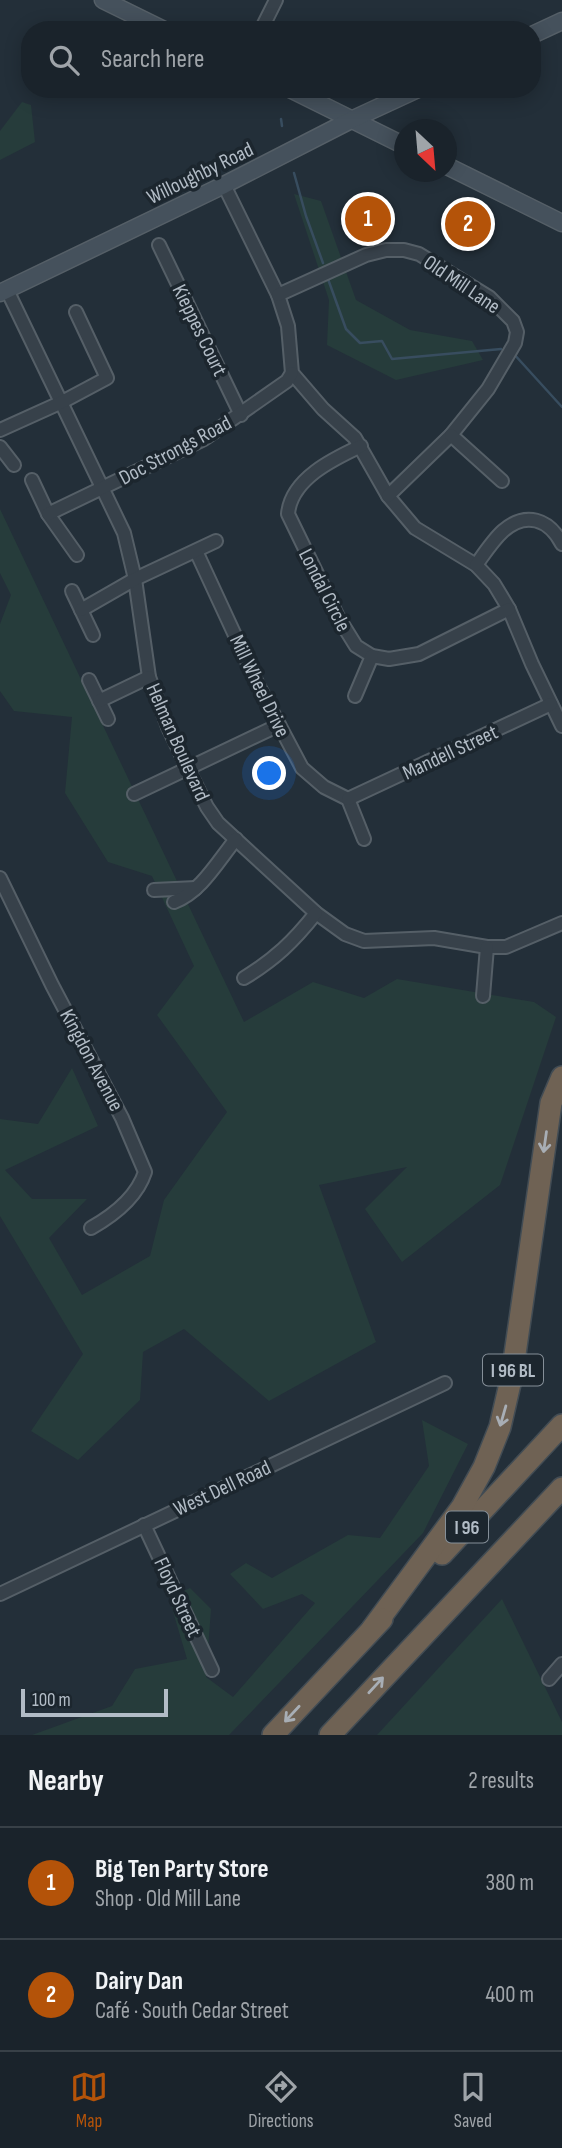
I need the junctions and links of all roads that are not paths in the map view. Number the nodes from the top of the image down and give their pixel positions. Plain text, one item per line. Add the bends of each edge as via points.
1 (103, 0) edge
2 (276, 0) edge
3 (145, 21) edge
4 (266, 21) edge
5 (562, 21) edge
6 (541, 31) edge
7 (308, 98) edge
8 (399, 98) edge
9 (351, 120) junction
10 (394, 141) edge
11 (457, 171) edge
12 (224, 186) junction
13 (562, 223) edge
14 (159, 245) dead end
15 (3, 292) edge
16 (278, 295) junction
17 (76, 312) dead end
18 (292, 373) junction
19 (62, 402) junction
20 (241, 415) junction
21 (0, 430) edge
22 (451, 435) junction
23 (361, 446) junction
24 (0, 447) edge
25 (14, 465) dead end
26 (32, 480) dead end
27 (502, 481) dead end
28 (102, 488) junction
29 (388, 496) junction
30 (48, 514) junction
31 (216, 541) dead end
32 (562, 544) edge
33 (196, 551) junction
34 (76, 555) dead end
35 (476, 565) junction
36 (135, 579) junction
37 (72, 591) dead end
38 (509, 609) junction
39 (81, 610) junction
40 (93, 635) dead end
41 (372, 656) junction
42 (149, 677) junction
43 (89, 680) dead end
44 (355, 696) dead end
45 (99, 701) junction
46 (551, 704) junction
47 (108, 719) dead end
48 (279, 725) junction
49 (562, 726) edge
50 (188, 769) junction
51 (134, 794) dead end
52 (348, 799) junction
53 (236, 839) junction
54 (363, 839) dead end
55 (0, 877) edge
56 (196, 888) junction
57 (154, 890) dead end
58 (174, 902) dead end
59 (316, 913) junction
60 (562, 923) edge
61 (487, 947) junction
62 (244, 978) dead end
63 (483, 996) dead end
64 (562, 1077) edge
65 (91, 1228) dead end
66 (445, 1383) dead end
67 (562, 1425) edge
68 (562, 1488) edge
69 (562, 1499) edge
70 (144, 1525) junction
71 (469, 1587) junction
72 (0, 1594) edge
73 (372, 1629) junction
74 (562, 1664) edge
75 (212, 1670) dead end
76 (549, 1679) dead end
77 (273, 1735) edge
78 (330, 1735) edge

1 - 3 street
2 - 4 street
5 - 6 street
7 - 9 street
8 - 9 street, Willoughby Road
9 - 10 street
9 - 12 street, Willoughby Road
11 - 13 street
12 - 15 street, Willoughby Road
12 - 16 street
14 - 20 street, Kieppes Court
15 - 19 street, Helman Boulevard
16 - 18 street via 288,326
16 - 22 street, Old Mill Lane via 366,255 404,250 419,254 489,297 513,321 514,343 488,388
17 - 19 street via 107,378
18 - 20 street, Doc Strongs Road
18 - 23 street
19 - 21 street
19 - 28 street, Helman Boulevard
20 - 28 street, Doc Strongs Road via 204,439
22 - 27 street
22 - 29 street, Old Mill Lane
23 - 29 street
23 - 41 street, Londal Circle via 310,477 290,499 288,514 348,635
24 - 25 street
26 - 30 street
28 - 30 street, Doc Strongs Road
28 - 36 street, Helman Boulevard via 124,533
29 - 35 street via 415,528
30 - 34 street
31 - 33 street
32 - 35 street via 547,524 526,520 504,530
33 - 36 street
33 - 48 street, Mill Wheel Drive
35 - 38 street
36 - 39 street
36 - 42 street, Helman Boulevard
37 - 39 street
38 - 41 street via 419,654
38 - 46 street
39 - 40 street
41 - 44 street
42 - 45 street
42 - 50 street, Helman Boulevard
43 - 45 street
45 - 47 street
46 - 49 street
46 - 52 street, Mandell Street
48 - 50 street
48 - 52 street, Mill Wheel Drive via 302,768
50 - 51 street
50 - 53 street, Helman Boulevard via 207,807
52 - 54 street
53 - 56 street
53 - 59 street, Helman Boulevard
55 - 65 street, Kingdon Avenue via 145,1171 140,1187 113,1216
56 - 57 street
56 - 58 street
59 - 61 street, Helman Boulevard via 345,934 364,941 434,938
59 - 62 street via 292,943
60 - 61 street, Helman Boulevard via 519,943
61 - 63 street
64 -> 73 highway, I 96 BL via 551,1103 512,1375 497,1434 462,1507
66 - 70 street, West Dell Road
67 - 73 highway, I 96
68 - 71 highway, I 96
69 - 71 highway
70 - 72 street, West Dell Road
70 - 75 street, Floyd Street
78 -> 71 highway, I 96
73 -> 77 highway, I 96
74 - 76 street

